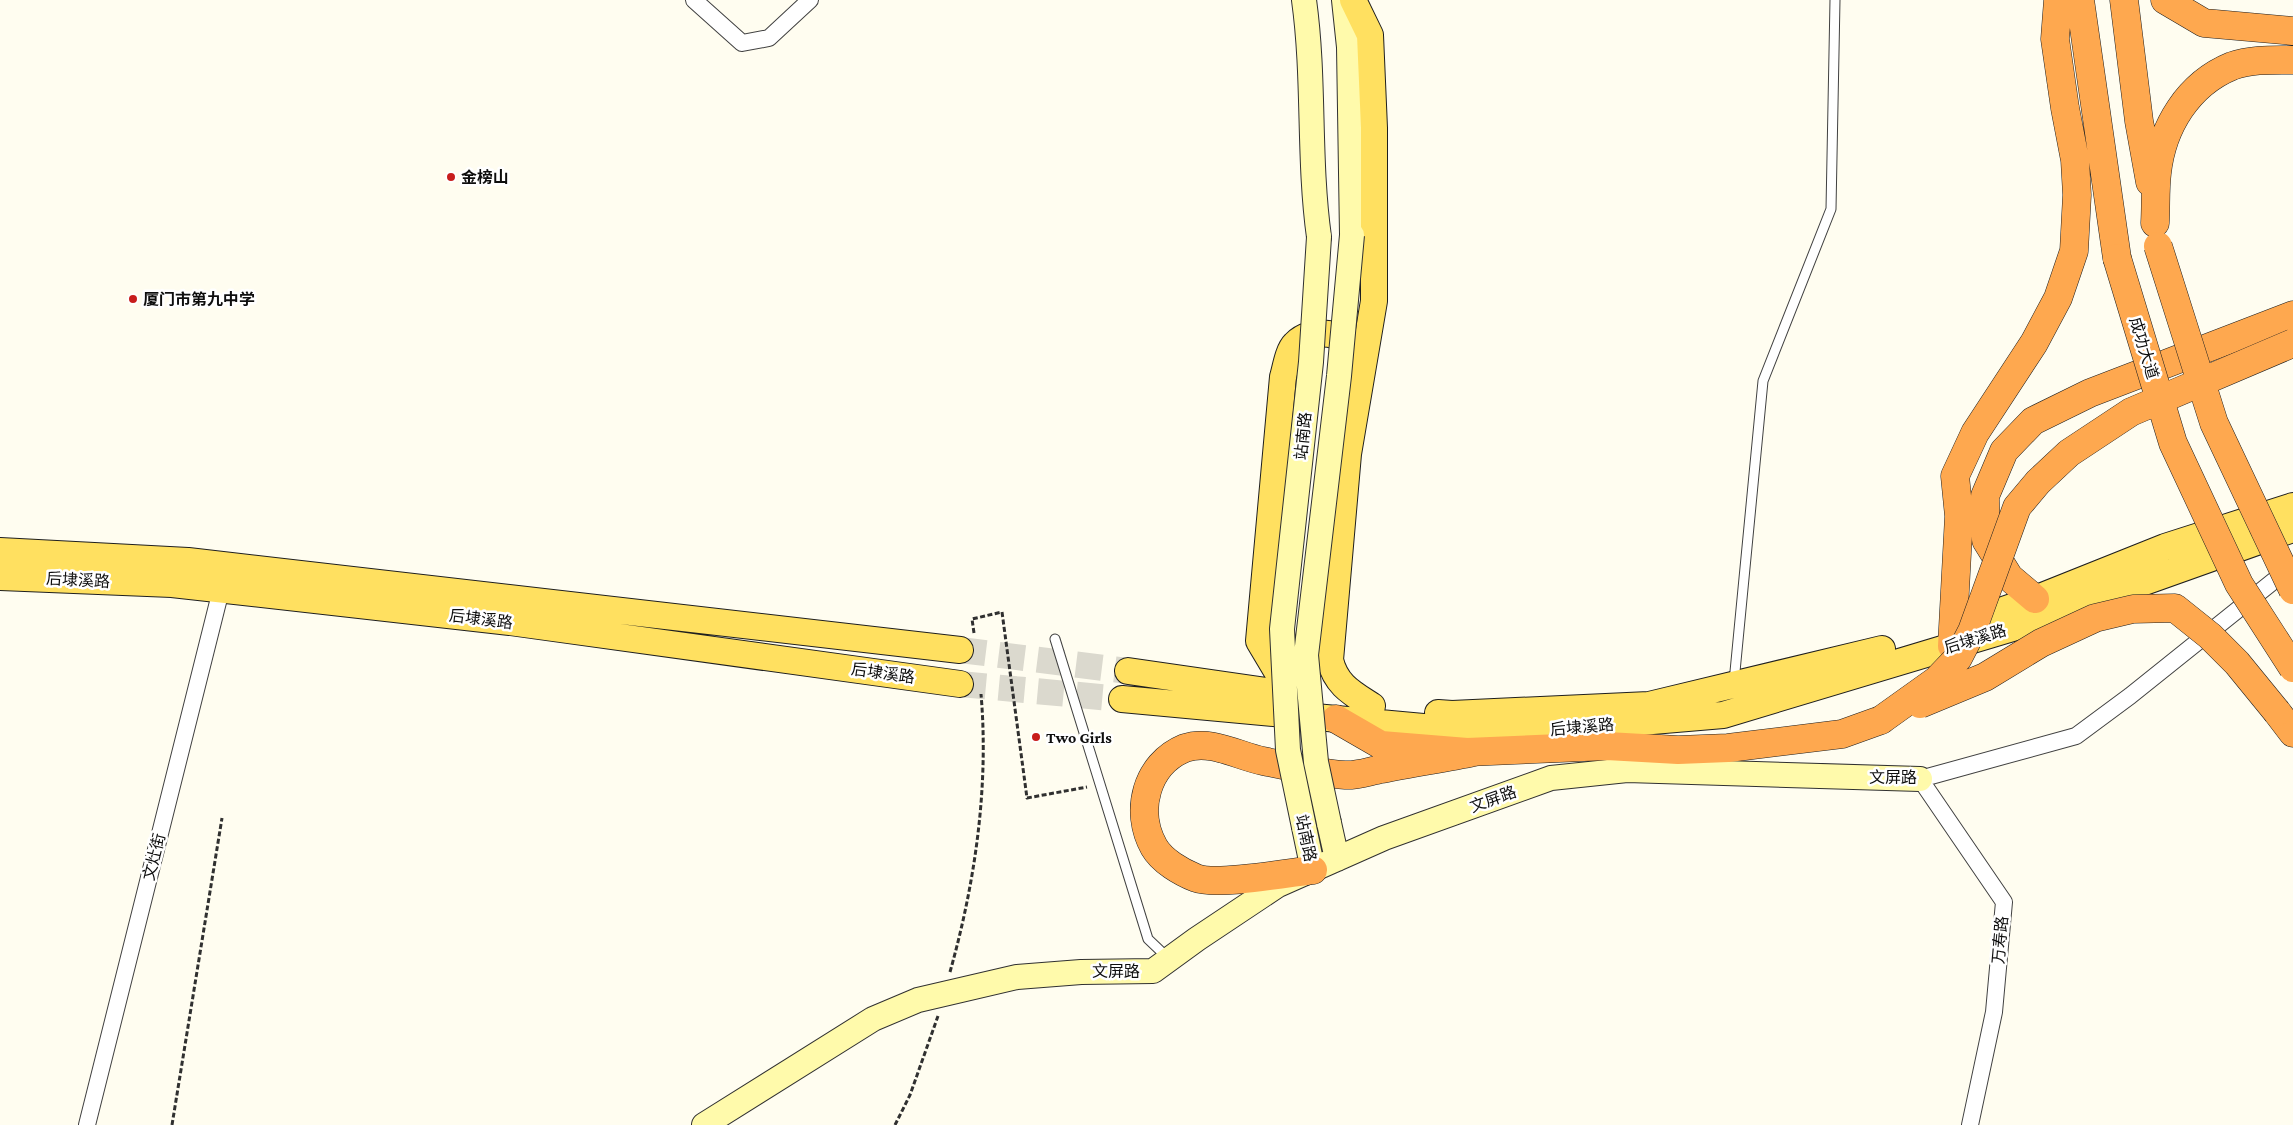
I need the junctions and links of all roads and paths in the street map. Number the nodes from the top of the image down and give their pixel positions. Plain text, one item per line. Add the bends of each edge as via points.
1 (694, 0) edge
2 (1304, 0) edge
3 (1344, 0) edge
4 (1352, 0) edge
5 (1835, 0) edge
6 (2058, 0) edge
7 (2080, 0) edge
8 (2124, 0) edge
9 (2165, 0) edge
10 (805, 5) edge
11 (2293, 31) edge
12 (2293, 60) edge
13 (2156, 234) junction
14 (2293, 297) edge
15 (2293, 315) edge
16 (2293, 343) edge
17 (1357, 400) junction
18 (2293, 506) edge
19 (1959, 516) junction
20 (2293, 529) edge
21 (0, 551) edge
22 (2293, 565) edge
23 (0, 576) edge
24 (221, 590) junction
25 (2293, 590) edge
26 (2032, 611) junction
27 (1952, 636) junction
28 (1055, 638) dead end
29 (967, 644) joint
30 (2293, 668) edge
31 (1128, 671) tunnel mouth
32 (1284, 683) junction
33 (970, 685) joint
34 (1734, 685) junction
35 (1122, 699) tunnel mouth
36 (1372, 706) junction
37 (1336, 719) junction
38 (1881, 720) junction
39 (2285, 722) edge
40 (1475, 752) junction
41 (1920, 779) junction
42 (1100, 784) junction
43 (222, 818) dead end
44 (1325, 864) junction
45 (1169, 959) junction
46 (944, 994) junction
47 (88, 1125) edge
48 (172, 1125) edge
49 (704, 1125) edge
50 (895, 1125) edge
51 (1970, 1125) edge

1 - 10 street via 742,43 769,38
2 - 32 main road, 站南路, bridge via 1309,38 1313,192 1319,237 1311,362 1282,629
3 - 44 main road, 站南路, bridge via 1349,47 1352,235 1306,655 1316,762 1329,823
4 - 17 main road via 1370,35 1374,138 1374,301
5 - 34 lane via 1831,209 1763,381
6 - 19 highway via 2056,38 2075,160 2074,251 2058,298 2034,343 1975,433 1955,476
7 - 30 highway, 成功大道, bridge via 2117,258 2173,443 2239,584
8 - 13 highway
9 - 11 highway via 2204,23
12 - 13 highway via 2262,60 2234,66 2214,76 2188,96 2164,141 2157,172
13 - 25 highway, bridge via 2214,422
14 - 19 highway via 2096,375 2024,416 1988,459
15 - 26 highway via 2090,393 2033,421 2004,451 1985,496 1986,540
16 - 38 highway, bridge via 2131,412 2069,453 2017,507 1972,631 1958,658 1938,680
17 - 32 main road via 1354,352 1347,342 1334,335 1318,333 1302,338 1293,346 1283,377 1259,641
17 - 36 main road via 1348,454 1330,660 1333,675
18 - 26 main road via 2165,547
19 - 27 highway
20 - 26 main road
21 - 29 main road, 后埭溪路 via 188,561
22 - 41 street, 文屏路 via 2076,736
23 - 24 main road, 后埭溪路 via 172,584
24 - 33 main road, 后埭溪路 via 510,622
24 - 47 street, 文灶街
26 - 27 main road
27 - 34 main road
27 - 37 main road, 后埭溪路 via 1723,715 1498,734
28 - 42 lane
29 - 42 path via 972,619 1002,612 1028,798
31 - 36 main road
32 - 44 main road, 站南路, bridge via 1288,750 1304,827
33 - 46 path via 984,751 976,850 963,924
34 - 36 main road via 1649,705 1452,714
35 - 37 main road, 后埭溪路
37 - 40 highway via 1381,745
38 - 39 highway, bridge via 1985,677 2041,643 2095,618 2133,609 2175,608 2237,663
38 - 40 highway via 1842,734 1728,748 1678,750 1607,746
40 - 44 highway via 1346,775 1261,761 1212,746 1187,748 1157,769 1148,786 1144,806 1154,848 1173,866 1198,879 1229,880
41 - 44 main road, 文屏路 via 1627,770 1551,778 1384,838
41 - 51 street, 万寿路 via 2004,902 1994,1012
42 - 45 lane via 1148,939
43 - 48 path
44 - 45 main road, 文屏路 via 1278,885
45 - 46 main road, 文屏路 via 1154,971 1017,977
46 - 49 main road, 文屏路 via 918,1000 873,1019
46 - 50 path via 910,1095

